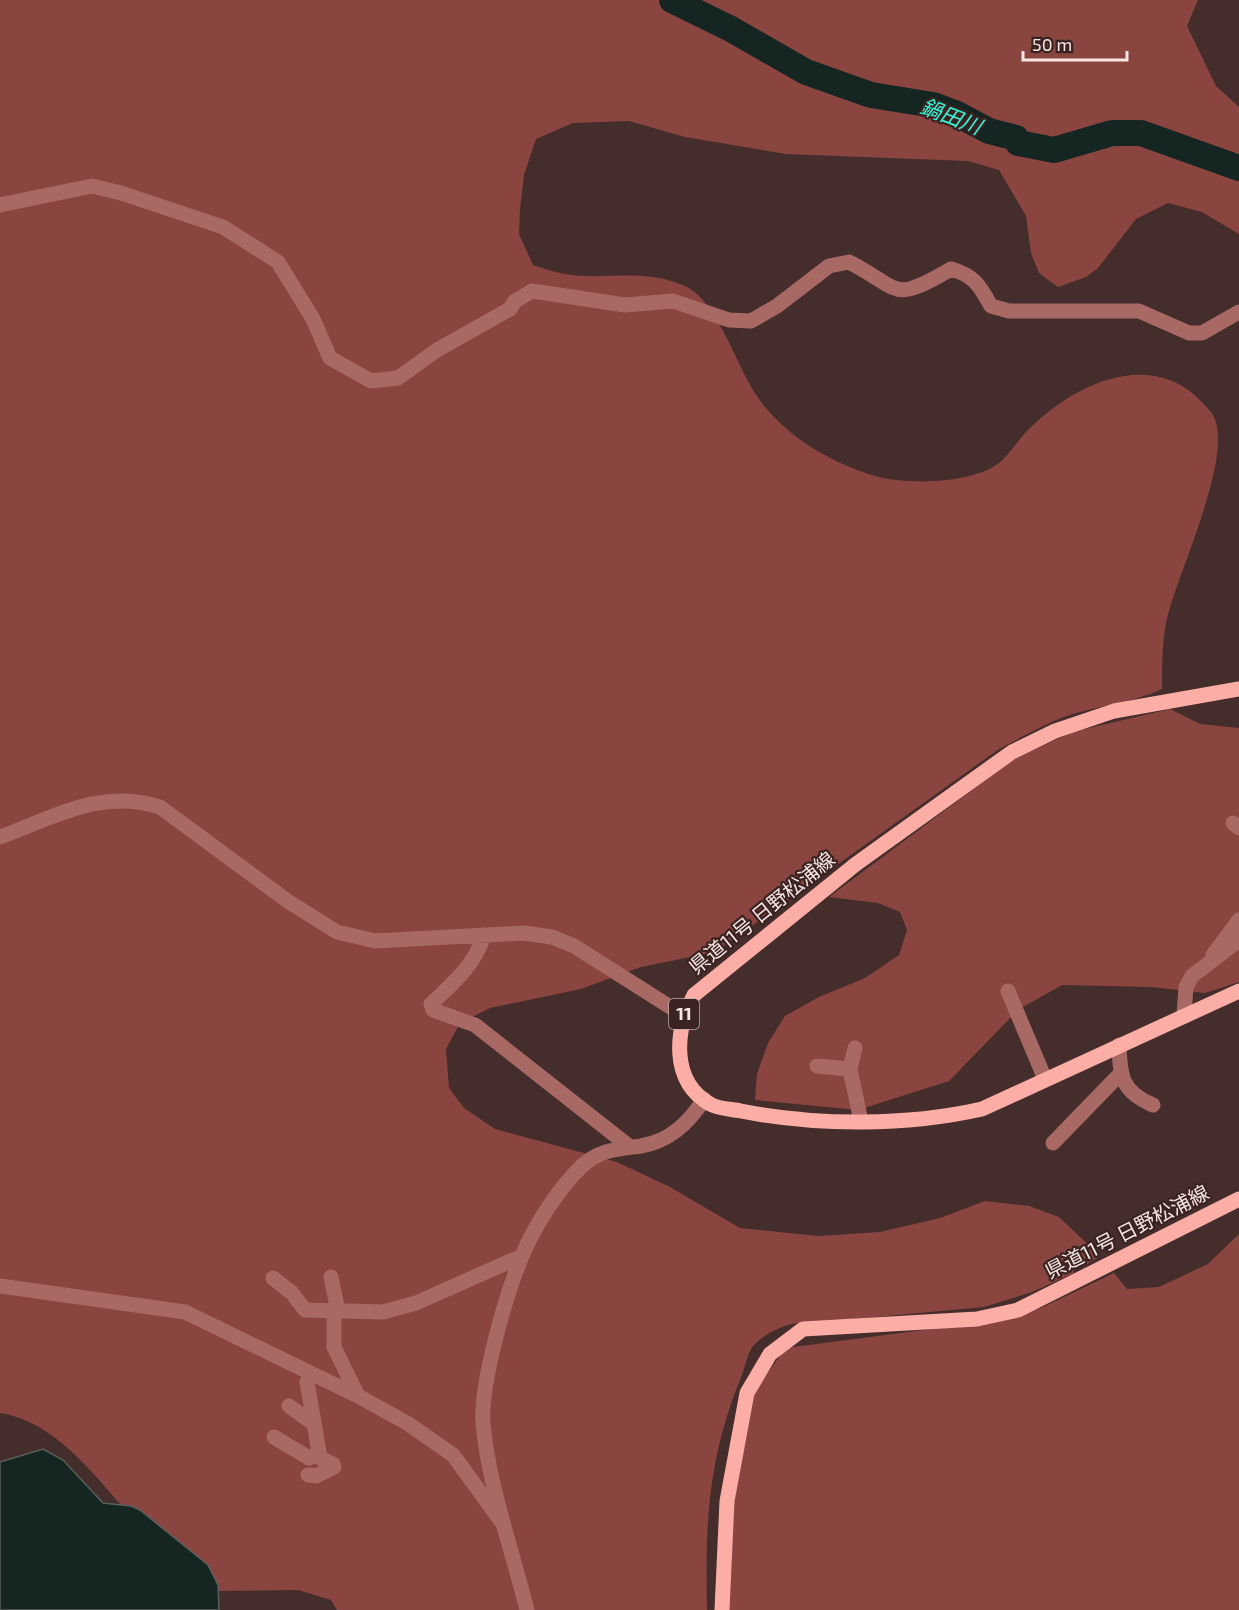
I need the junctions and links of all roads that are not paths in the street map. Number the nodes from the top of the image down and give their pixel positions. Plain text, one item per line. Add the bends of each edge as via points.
1 (0, 205) edge
2 (1239, 312) edge
3 (1224, 320) junction
4 (1239, 327) edge
5 (1239, 689) edge
6 (0, 837) edge
7 (1239, 920) edge
8 (484, 935) junction
9 (1239, 940) edge
10 (1208, 962) junction
11 (1008, 991) dead end
12 (1239, 991) edge
13 (683, 1015) junction
14 (1184, 1015) junction
15 (1119, 1045) junction
16 (855, 1048) dead end
17 (817, 1066) dead end
18 (850, 1069) junction
19 (1120, 1074) junction
20 (1046, 1079) junction
21 (704, 1099) junction
22 (1153, 1105) dead end
23 (861, 1120) junction
24 (1053, 1143) dead end
25 (630, 1147) junction
26 (1239, 1199) edge
27 (522, 1256) junction
28 (331, 1276) dead end
29 (273, 1278) dead end
30 (0, 1286) edge
31 (336, 1311) junction
32 (313, 1374) junction
33 (358, 1396) junction
34 (289, 1407) dead end
35 (314, 1424) junction
36 (274, 1437) dead end
37 (319, 1453) junction
38 (308, 1475) dead end
39 (506, 1528) junction
40 (527, 1610) edge
41 (722, 1610) edge

1 - 3 street via 92,186 223,227 278,262 313,319 330,357 371,381 398,378 437,350 510,309 515,301 532,291 625,305 673,301 729,320 751,321 829,266 849,262 895,291 910,291 951,270 965,273 978,281 992,306 1009,310 1139,311 1189,333 1202,333
2 - 3 street
3 - 4 street
5 - 13 main road, 県道11号 日野松浦線 / 11 via 1114,711 1055,731 1012,752 856,864 694,995
6 - 8 street via 86,805 115,799 139,800 160,807 289,902 337,932 375,941
7 - 10 street
8 - 13 street via 524,933 552,937 574,946
8 - 25 street via 467,970 431,1004 433,1010 475,1025
9 - 10 street
10 - 14 street via 1186,987
11 - 20 street
12 - 14 main road
13 - 21 main road, 11 via 680,1065 692,1088
14 - 15 main road
15 - 19 street
15 - 20 main road
16 - 18 street
17 - 18 street
18 - 23 street
19 - 22 street via 1134,1097
19 - 24 street
20 - 23 main road via 982,1109 939,1118
21 - 23 main road via 711,1105 768,1116
21 - 25 street via 692,1118 670,1136
25 - 27 street via 608,1149 583,1165 552,1203
26 - 41 main road, 県道11号 日野松浦線 via 1018,1310 977,1319 803,1329 770,1354 747,1393 727,1501
27 - 31 street via 416,1302 382,1312
27 - 39 street via 486,1381 483,1422
28 - 31 street
29 - 31 street via 292,1293 304,1310
30 - 32 street via 185,1312
31 - 33 street via 334,1347
32 - 33 street
32 - 35 street via 307,1382
33 - 39 street via 453,1455
34 - 35 street
35 - 37 street
36 - 37 street via 309,1458
37 - 38 street via 334,1467 316,1476
39 - 40 street

